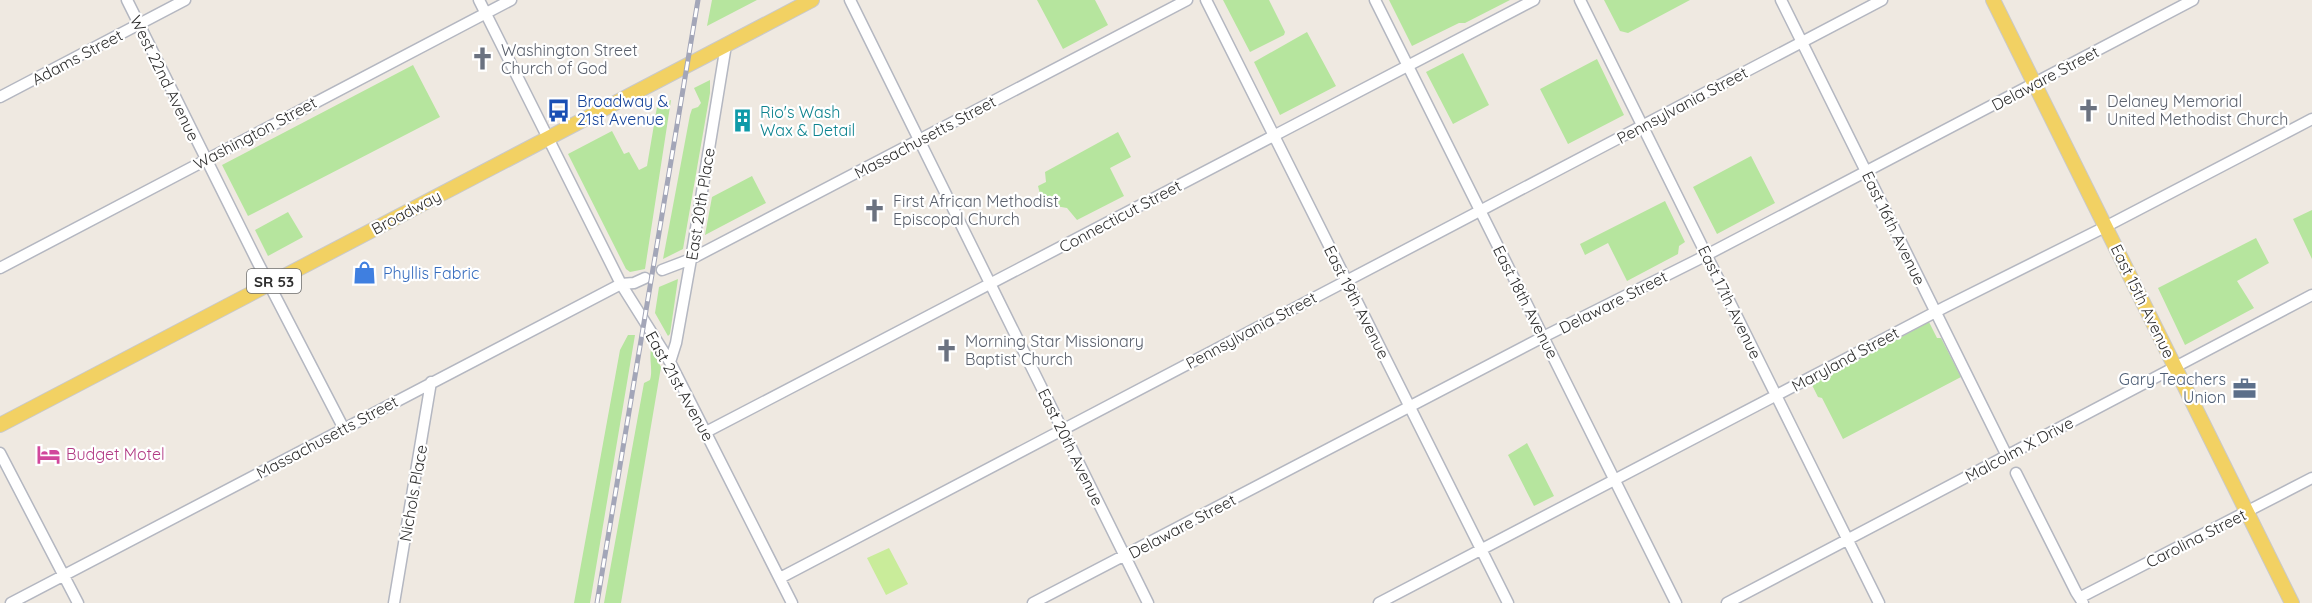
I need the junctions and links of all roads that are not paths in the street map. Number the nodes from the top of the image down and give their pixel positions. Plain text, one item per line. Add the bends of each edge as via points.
1 (127, 0) edge
2 (185, 0) edge
3 (479, 0) edge
4 (511, 0) edge
5 (812, 0) edge
6 (850, 0) edge
7 (1187, 0) edge
8 (1206, 0) edge
9 (1375, 0) edge
10 (1534, 0) edge
11 (1580, 0) edge
12 (1781, 0) edge
13 (1882, 0) edge
14 (1993, 0) edge
15 (2193, 0) edge
16 (486, 13) junction
17 (139, 24) junction
18 (1802, 42) junction
19 (726, 45) junction
20 (1408, 66) junction
21 (2034, 84) junction
22 (0, 97) edge
23 (2312, 119) edge
24 (1642, 126) junction
25 (1273, 135) junction
26 (548, 138) junction
27 (919, 140) junction
28 (206, 159) junction
29 (1866, 171) junction
30 (1480, 211) junction
31 (2105, 227) junction
32 (1706, 255) junction
33 (691, 259) junction
34 (0, 268) edge
35 (662, 270) dead end
36 (645, 278) dead end
37 (1346, 280) junction
38 (268, 284) junction
39 (621, 284) junction
40 (990, 284) junction
41 (2312, 295) edge
42 (1935, 312) junction
43 (1543, 337) junction
44 (670, 362) junction
45 (2175, 367) junction
46 (431, 382) junction
47 (1776, 395) junction
48 (1409, 406) junction
49 (0, 425) edge
50 (344, 429) junction
51 (1063, 429) junction
52 (706, 432) junction
53 (0, 453) edge
54 (2007, 456) junction
55 (2016, 473) dead end
56 (2312, 478) edge
57 (1615, 480) junction
58 (2247, 512) junction
59 (1848, 540) junction
60 (1481, 550) junction
61 (1125, 556) junction
62 (64, 575) junction
63 (780, 578) junction
64 (2082, 600) edge
65 (11, 603) edge
66 (78, 603) edge
67 (394, 603) edge
68 (792, 603) edge
69 (1033, 603) edge
70 (1149, 603) edge
71 (1379, 603) edge
72 (1508, 603) edge
73 (1676, 603) edge
74 (1727, 603) edge
75 (1879, 603) edge
76 (2292, 603) edge

1 - 17 street, West 22nd Avenue
2 - 17 street, Adams Street
3 - 16 street, East 21st Avenue
4 - 16 street, Washington Street
5 - 19 main road, Broadway / SR 53
6 - 27 street, East 20th Avenue
7 - 27 street, Massachusetts Street
8 - 25 street, East 19th Avenue
9 - 20 street, East 18th Avenue
10 - 20 street, Connecticut Street
11 - 24 street, East 17th Avenue
12 - 18 street, East 16th Avenue
13 - 18 street, Pennsylvania Street
14 - 21 main road, East 15th Avenue
15 - 21 street, Delaware Street
16 - 26 street, East 21st Avenue
16 - 28 street, Washington Street
17 - 22 street, Adams Street
17 - 28 street, West 22nd Avenue
18 - 24 street, Pennsylvania Street
18 - 29 street, East 16th Avenue
19 - 26 main road, Broadway / SR 53
19 - 33 street, East 20th Place
20 - 25 street, Connecticut Street
20 - 30 street, East 18th Avenue
21 - 29 street, Delaware Street
21 - 31 main road, East 15th Avenue
23 - 31 street, Maryland Street
24 - 30 street, Pennsylvania Street
24 - 32 street, East 17th Avenue
25 - 37 street, East 19th Avenue
25 - 40 street, Connecticut Street
26 - 38 main road, Broadway / SR 53
26 - 39 street, East 21st Avenue
27 - 33 street, Massachusetts Street
27 - 40 street, East 20th Avenue
28 - 34 street, Washington Street
28 - 38 street, West 22nd Avenue
29 - 32 street, Delaware Street
29 - 42 street, East 16th Avenue
30 - 37 street, Pennsylvania Street
30 - 43 street, East 18th Avenue
31 - 42 street, Maryland Street
31 - 45 main road, East 15th Avenue
32 - 43 street, Delaware Street
32 - 47 street, East 17th Avenue
33 - 35 street, Massachusetts Street
33 - 44 street, East 20th Place
36 - 39 street, Massachusetts Street
37 - 48 street, East 19th Avenue
37 - 51 street, Pennsylvania Street
38 - 49 main road, Broadway / SR 53
38 - 50 street, West 22nd Avenue
39 - 44 street, East 21st Avenue
39 - 46 street, Massachusetts Street
40 - 51 street, East 20th Avenue
40 - 52 street, Connecticut Street
41 - 45 street, Malcolm X Drive
42 - 47 street, Maryland Street
42 - 54 street, East 16th Avenue
43 - 48 street, Delaware Street
43 - 57 street, East 18th Avenue
44 - 52 street, East 21st Avenue
45 - 54 street, Malcolm X Drive
45 - 58 main road, East 15th Avenue
46 - 50 street, Massachusetts Street
46 - 67 street, Nichols Place
47 - 57 street, Maryland Street
47 - 59 street, East 17th Avenue
48 - 60 street, East 19th Avenue
48 - 61 street, Delaware Street
50 - 62 street, Massachusetts Street
51 - 61 street, East 20th Avenue
51 - 63 street, Pennsylvania Street
52 - 63 street, East 21st Avenue
53 - 62 street
54 - 59 street, Malcolm X Drive
55 - 64 street
56 - 58 street, Carolina Street
57 - 60 street, Maryland Street
57 - 73 street, East 18th Avenue
58 - 64 street, Carolina Street
58 - 76 main road, East 15th Avenue
59 - 74 street, Malcolm X Drive
59 - 75 street, East 17th Avenue
60 - 71 street, Maryland Street
60 - 72 street, East 19th Avenue
61 - 69 street, Delaware Street
61 - 70 street, East 20th Avenue
62 - 65 street, Massachusetts Street
62 - 66 street
63 - 68 street, East 21st Avenue

